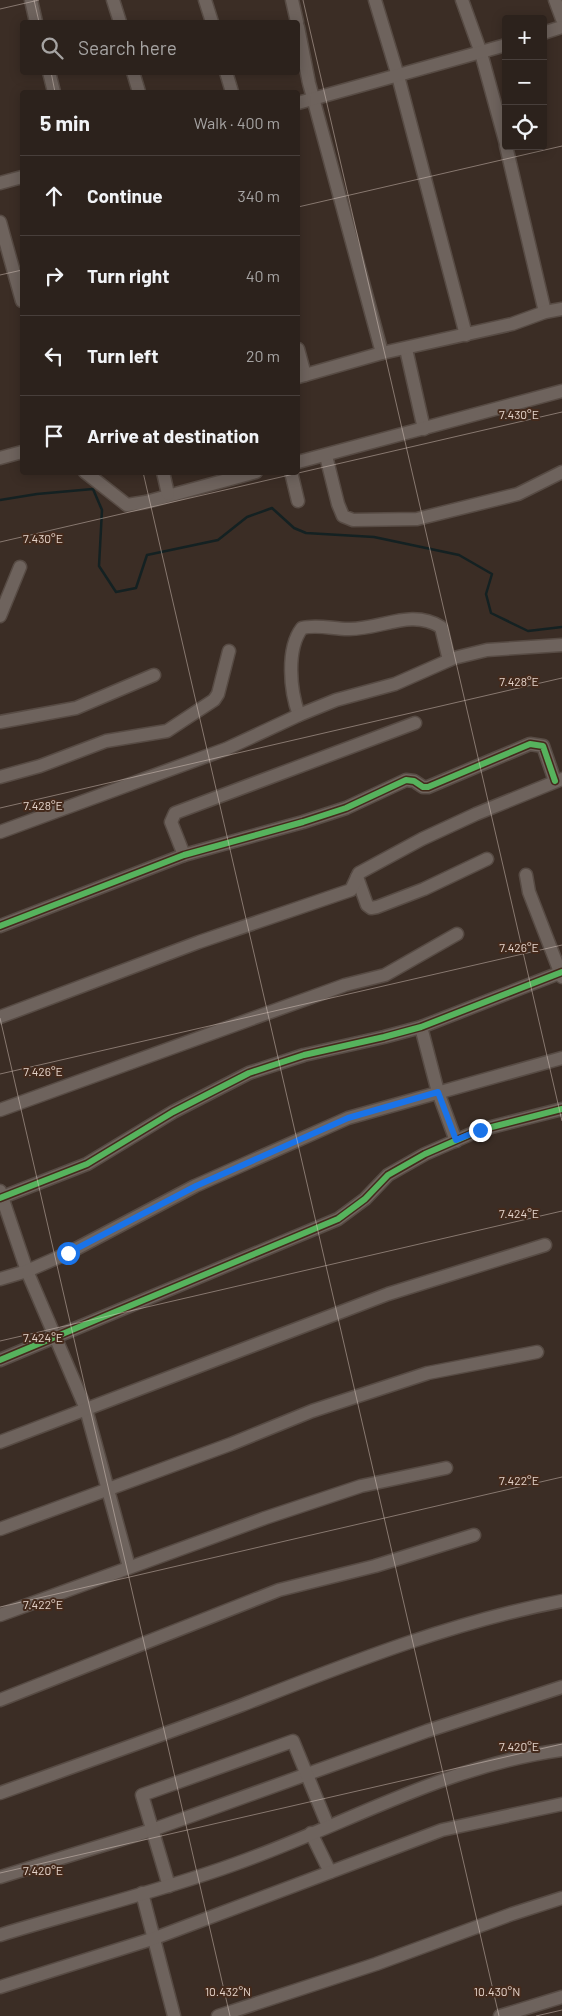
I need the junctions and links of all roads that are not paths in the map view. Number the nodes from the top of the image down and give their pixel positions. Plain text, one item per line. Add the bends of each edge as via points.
1 (31, 0) edge
2 (113, 0) edge
3 (205, 0) edge
4 (292, 0) edge
5 (375, 0) edge
6 (462, 0) edge
7 (556, 0) edge
8 (562, 19) edge
9 (36, 20) edge
10 (119, 20) edge
11 (211, 20) edge
12 (297, 20) edge
13 (562, 28) edge
14 (547, 32) edge
15 (300, 37) edge
16 (502, 46) edge
17 (481, 53) junction
18 (50, 75) edge
19 (134, 75) edge
20 (227, 75) edge
21 (398, 76) junction
22 (54, 90) edge
23 (138, 90) edge
24 (231, 90) edge
25 (315, 98) junction
26 (300, 102) edge
27 (502, 130) edge
28 (507, 150) edge
29 (20, 178) edge
30 (0, 183) edge
31 (0, 222) edge
32 (20, 294) edge
33 (562, 309) edge
34 (545, 312) junction
35 (466, 334) junction
36 (406, 349) junction
37 (382, 354) junction
38 (301, 376) edge
39 (562, 391) edge
40 (424, 429) junction
41 (20, 453) edge
42 (326, 456) junction
43 (0, 458) edge
44 (300, 462) edge
45 (562, 472) edge
46 (89, 475) edge
47 (164, 475) edge
48 (244, 475) edge
49 (293, 475) edge
50 (168, 494) junction
51 (298, 501) dead end
52 (20, 567) dead end
53 (0, 616) edge
54 (562, 645) edge
55 (229, 651) dead end
56 (449, 660) junction
57 (154, 675) dead end
58 (299, 715) junction
59 (0, 722) edge
60 (415, 723) dead end
61 (0, 777) edge
62 (559, 780) edge
63 (0, 832) edge
64 (184, 855) junction
65 (487, 859) dead end
66 (526, 875) dead end
67 (357, 877) junction
68 (0, 926) edge
69 (457, 934) dead end
70 (561, 973) edge
71 (0, 1017) edge
72 (421, 1027) junction
73 (562, 1058) edge
74 (438, 1092) junction
75 (562, 1109) edge
76 (0, 1110) edge
77 (456, 1140) junction
78 (1, 1196) edge
79 (545, 1245) dead end
80 (27, 1271) junction
81 (0, 1279) edge
82 (56, 1338) junction
83 (537, 1352) dead end
84 (0, 1360) edge
85 (86, 1409) junction
86 (0, 1442) edge
87 (446, 1468) dead end
88 (109, 1488) junction
89 (0, 1530) edge
90 (474, 1535) dead end
91 (129, 1567) junction
92 (562, 1601) edge
93 (0, 1615) edge
94 (562, 1687) edge
95 (0, 1700) edge
96 (562, 1750) edge
97 (308, 1774) junction
98 (0, 1792) edge
99 (562, 1804) edge
100 (328, 1826) junction
101 (152, 1830) junction
102 (311, 1833) junction
103 (330, 1872) junction
104 (0, 1877) edge
105 (169, 1886) junction
106 (142, 1892) junction
107 (562, 1898) edge
108 (0, 1935) edge
109 (155, 1938) junction
110 (0, 1987) edge
111 (562, 1997) edge
112 (174, 2016) edge
113 (218, 2016) edge
114 (500, 2016) edge

1 - 9 street
2 - 10 street
3 - 11 street
4 - 12 street
5 - 21 street
6 - 17 street
7 - 8 street
13 - 14 street
15 - 25 street
16 - 17 street
17 - 21 street
17 - 27 street
18 - 22 street
19 - 23 street
20 - 24 street
21 - 25 street
21 - 35 street
25 - 26 street
25 - 37 street
28 - 34 street
29 - 30 street
31 - 32 street
33 - 34 street
34 - 35 street via 512,324
35 - 36 street
36 - 37 street
36 - 40 street
37 - 38 street
39 - 40 street
40 - 42 street
41 - 43 street
42 - 44 street
42 - 45 street via 343,516 353,520 417,519 518,494
46 - 50 street via 127,505
47 - 50 street
48 - 50 street
49 - 51 street
52 - 53 street
54 - 56 street via 487,650
55 - 61 street via 214,700 167,731 106,741
56 - 58 street via 395,684 336,700
56 - 58 street via 441,627 424,619 350,629 302,628 292,660 290,684
57 - 59 street via 76,708
58 - 63 street via 226,749
60 - 64 street via 175,814 171,822
62 - 64 street via 543,746 530,744 428,787 406,780 337,810
62 - 67 street via 422,839
64 - 68 street
65 - 67 street via 377,908 368,905
66 - 70 street via 529,892
67 - 71 street via 351,890 199,942
69 - 76 street via 385,975 345,985
70 - 72 street
72 - 74 street
72 - 78 street via 304,1055 249,1073 173,1112 87,1164
73 - 74 street
74 - 77 street
74 - 80 street via 348,1118 196,1186
75 - 77 street via 480,1130
77 - 82 street via 388,1175 365,1199 338,1219
78 - 80 street
79 - 85 street via 388,1294
80 - 81 street
80 - 82 street
82 - 84 street
82 - 85 street
83 - 88 street via 428,1373 312,1411
85 - 86 street
85 - 88 street
87 - 91 street via 361,1486
88 - 89 street
88 - 91 street
90 - 95 street via 375,1566 279,1590
91 - 93 street
92 - 98 street via 457,1626 391,1648 182,1728
94 - 97 street
96 - 100 street via 521,1755 475,1768
97 - 100 street
97 - 101 street
97 - 101 street via 296,1744 288,1742 142,1795
99 - 103 street via 442,1830
100 - 102 street
101 - 104 street
101 - 105 street
102 - 103 street
102 - 105 street via 236,1864
103 - 109 street
105 - 106 street
106 - 108 street
106 - 109 street
107 - 113 street
109 - 110 street
109 - 112 street
111 - 114 street

